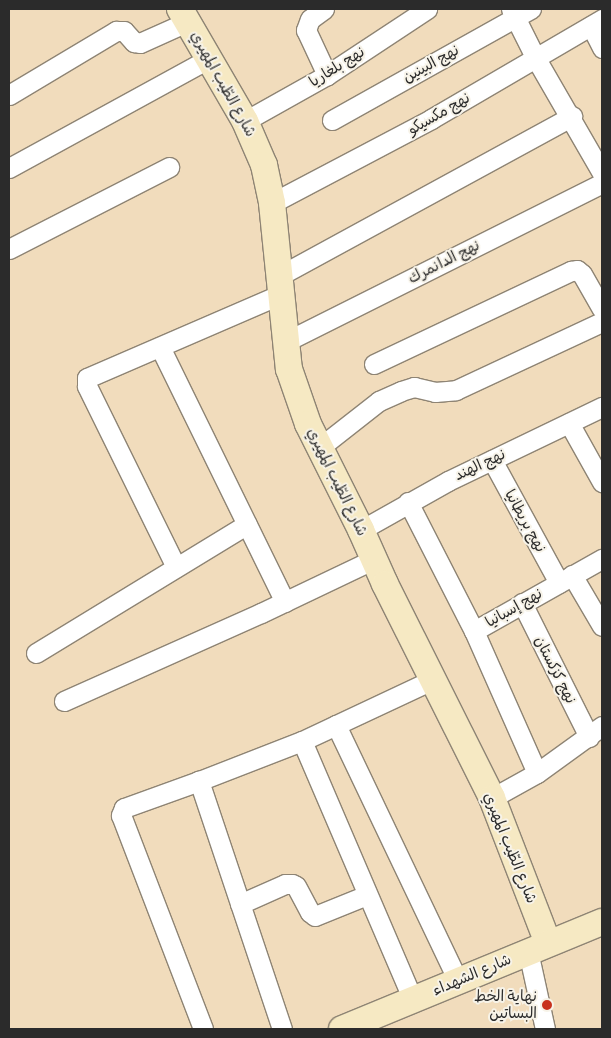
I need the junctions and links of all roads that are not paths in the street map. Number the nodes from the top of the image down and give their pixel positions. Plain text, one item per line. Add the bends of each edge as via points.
1 (324, 9) edge
2 (427, 9) edge
3 (519, 11) edge
4 (183, 15) edge
5 (597, 22) edge
6 (602, 48) edge
7 (535, 56) junction
8 (208, 59) junction
9 (327, 75) junction
10 (9, 95) edge
11 (572, 116) junction
12 (332, 120) dead end
13 (244, 121) junction
14 (169, 167) dead end
15 (9, 168) edge
16 (602, 173) edge
17 (602, 183) edge
18 (272, 203) junction
19 (9, 249) edge
20 (280, 285) junction
21 (602, 309) edge
22 (602, 322) edge
23 (285, 342) junction
24 (160, 347) junction
25 (374, 364) dead end
26 (602, 406) edge
27 (569, 423) junction
28 (319, 448) junction
29 (492, 460) junction
30 (602, 482) edge
31 (408, 502) junction
32 (247, 524) junction
33 (361, 530) junction
34 (602, 558) edge
35 (374, 559) junction
36 (176, 568) junction
37 (565, 579) junction
38 (285, 602) junction
39 (522, 603) junction
40 (602, 626) edge
41 (474, 631) junction
42 (36, 653) dead end
43 (434, 680) junction
44 (64, 701) dead end
45 (336, 725) junction
46 (596, 732) edge
47 (302, 741) junction
48 (537, 773) junction
49 (199, 781) junction
50 (492, 798) junction
51 (367, 895) junction
52 (240, 904) junction
53 (602, 922) edge
54 (538, 947) junction
55 (458, 981) junction
56 (413, 1000) junction
57 (203, 1029) edge
58 (282, 1029) edge
59 (342, 1029) edge
60 (545, 1029) edge

1 - 9 street via 310,19 306,30
2 - 9 street, نهج بلغاريا
3 - 7 street
3 - 12 street, نهج البينين
4 - 8 street, شارع الطّيب المهيري
4 - 10 street via 140,43 134,42 124,31 116,30
5 - 6 street
5 - 7 street, نهج مكسيكو
7 - 11 street
7 - 18 street, نهج مكسيكو via 431,119
8 - 13 street, شارع الطّيب المهيري
8 - 15 street
9 - 13 street, نهج بلغاريا
11 - 16 street
11 - 20 street
13 - 18 street, شارع الطّيب المهيري via 264,165
14 - 19 street
17 - 23 street, نهج الدانمرك
18 - 20 street, شارع الطّيب المهيري
20 - 23 street, شارع الطّيب المهيري
20 - 24 street
21 - 25 street via 582,274 577,270 570,271
22 - 28 street via 456,390 401,390 379,401
23 - 28 street, شارع الطّيب المهيري via 291,380
24 - 32 street
24 - 36 street via 89,376 86,382
26 - 27 street, نهج الهند
27 - 29 street, نهج الهند
27 - 30 street
28 - 33 street, شارع الطّيب المهيري
29 - 31 street, نهج الهند
29 - 37 street, نهج بريطانيا
31 - 33 street, نهج الهند
31 - 41 street, نهج إسبانيا
32 - 36 street
32 - 38 street
33 - 35 street, شارع الطّيب المهيري
34 - 37 street, نهج إسبانيا
35 - 38 street
35 - 43 street, شارع الطّيب المهيري
36 - 42 street
37 - 39 street, نهج إسبانيا
37 - 40 street, نهج بريطانيا
38 - 44 street
39 - 41 street, نهج إسبانيا
39 - 46 street, نهج كزكستان
41 - 48 street
43 - 45 street
43 - 50 street, شارع الطّيب المهيري
45 - 47 street
45 - 55 street
46 - 48 street
47 - 49 street
47 - 51 street
48 - 50 street
49 - 52 street
49 - 57 street via 124,808 121,815
50 - 54 street, شارع الطّيب المهيري
51 - 52 street via 315,916 292,884 285,884
51 - 56 street
52 - 58 street
53 - 54 street, شارع الشهداء
54 - 55 street, شارع الشهداء
54 - 60 street
55 - 56 street, شارع الشهداء
56 - 59 street, شارع الشهداء

